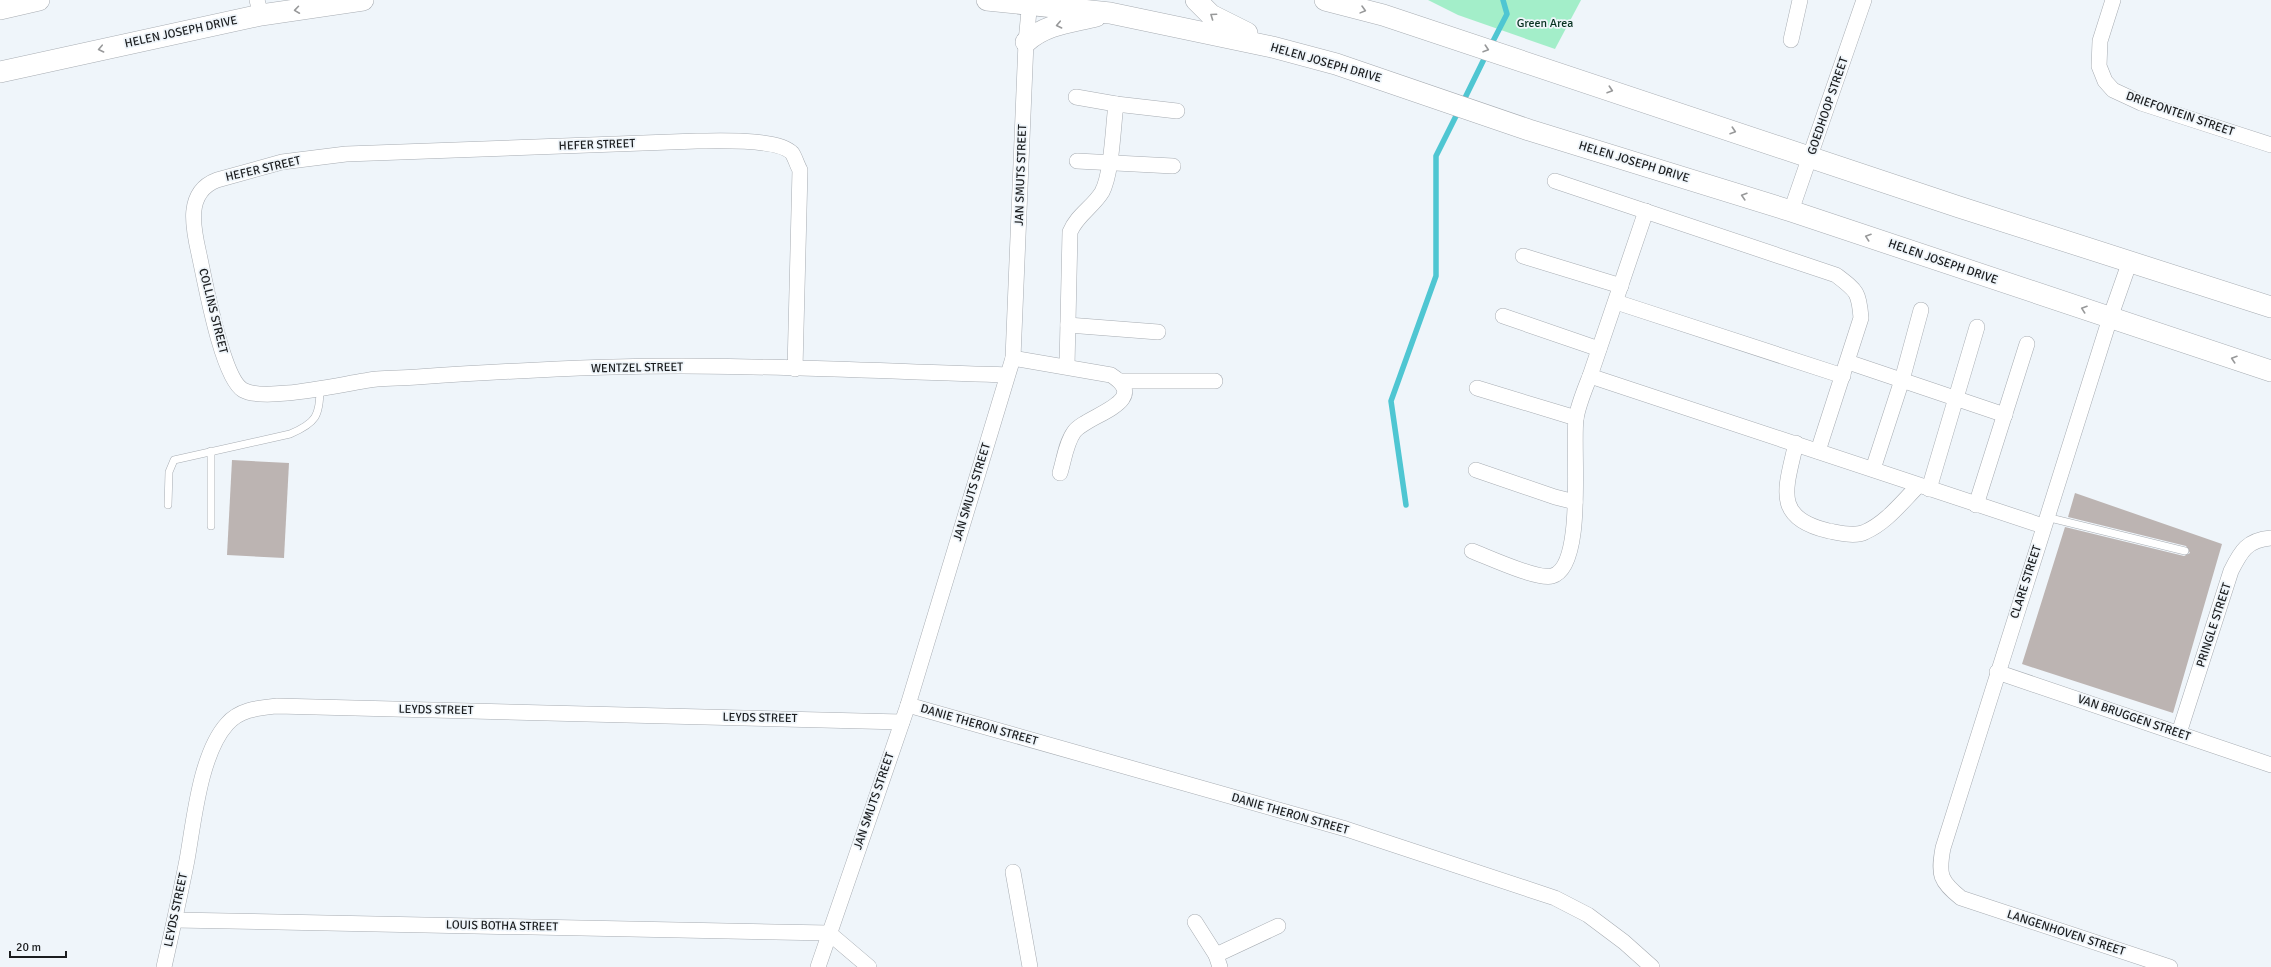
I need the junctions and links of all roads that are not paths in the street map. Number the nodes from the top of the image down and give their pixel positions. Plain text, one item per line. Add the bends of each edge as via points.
1 (40, 0) edge
2 (363, 0) edge
3 (986, 0) edge
4 (1196, 0) edge
5 (1325, 0) edge
6 (1800, 0) edge
7 (1864, 0) edge
8 (2113, 0) edge
9 (1030, 2) edge
10 (259, 8) edge
11 (0, 9) edge
12 (1110, 13) junction
13 (1791, 40) dead end
14 (1026, 42) junction
15 (1272, 47) junction
16 (0, 72) edge
17 (1076, 97) dead end
18 (1116, 104) junction
19 (1177, 111) dead end
20 (2271, 145) edge
21 (1811, 157) junction
22 (1077, 161) dead end
23 (1109, 164) junction
24 (1173, 166) dead end
25 (1555, 181) dead end
26 (195, 201) joint
27 (1646, 211) junction
28 (1791, 211) junction
29 (1523, 256) dead end
30 (2130, 261) junction
31 (1621, 286) junction
32 (1616, 302) junction
33 (2271, 307) edge
34 (1921, 310) dead end
35 (1503, 316) dead end
36 (2110, 318) junction
37 (1068, 325) junction
38 (1977, 328) dead end
39 (1158, 332) dead end
40 (2027, 344) dead end
41 (1598, 350) junction
42 (1013, 358) junction
43 (1068, 366) junction
44 (795, 369) junction
45 (1845, 369) junction
46 (2271, 371) edge
47 (1007, 375) junction
48 (1590, 376) junction
49 (1902, 380) junction
50 (1215, 381) dead end
51 (1122, 382) junction
52 (320, 388) junction
53 (1477, 388) dead end
54 (268, 393) joint
55 (1957, 398) junction
56 (2005, 415) junction
57 (1576, 418) junction
58 (1796, 443) junction
59 (211, 450) junction
60 (1818, 451) junction
61 (1873, 469) junction
62 (1476, 470) dead end
63 (1060, 473) dead end
64 (1923, 488) junction
65 (1575, 502) junction
66 (168, 505) dead end
67 (1976, 505) junction
68 (2045, 521) junction
69 (211, 526) dead end
70 (2271, 538) edge
71 (1472, 551) dead end
72 (2185, 551) dead end
73 (1997, 672) junction
74 (908, 705) junction
75 (902, 722) junction
76 (2179, 733) junction
77 (2271, 765) edge
78 (1013, 872) dead end
79 (1961, 898) joint
80 (175, 920) junction
81 (1195, 922) dead end
82 (1278, 926) dead end
83 (829, 933) junction
84 (1218, 961) edge
85 (164, 967) edge
86 (818, 967) edge
87 (869, 967) edge
88 (1030, 967) edge
89 (1652, 967) edge
90 (2170, 967) edge

1 - 11 street
2 -> 10 street, HELEN JOSEPH DRIVE
3 - 9 street, HELEN JOSEPH DRIVE
15 -> 4 street via 1211,15
5 -> 21 street via 1383,15
6 - 13 street
7 - 21 street, GOEDHOOP STREET
8 - 20 street, DRIEFONTEIN STREET via 2100,41 2098,66 2105,81 2113,90 2140,103
9 - 12 street, HELEN JOSEPH DRIVE
9 - 14 street, JAN SMUTS STREET
10 -> 16 street, HELEN JOSEPH DRIVE
12 -> 14 street via 1052,26 1034,34
12 - 15 street, HELEN JOSEPH DRIVE
14 - 42 street, JAN SMUTS STREET
28 -> 15 street, HELEN JOSEPH DRIVE via 1529,130 1336,64
17 - 18 street
18 - 19 street
18 - 23 street
21 - 28 street, GOEDHOOP STREET
21 - 30 street
22 - 23 street
23 - 24 street
23 - 37 street via 1102,191 1074,222 1070,232
25 - 27 street
26 - 44 street, HEFER STREET via 202,189 217,180 282,162 346,154 697,141 774,144 792,153 800,170
26 - 54 street, COLLINS STREET via 194,231 223,353 234,381 243,390 254,394
27 - 31 street
27 - 45 street via 1836,276 1851,286 1859,297 1861,318
36 -> 28 street, HELEN JOSEPH DRIVE
29 - 31 street
30 - 33 street
30 - 36 street, CLARE STREET
31 - 32 street
32 - 41 street
32 - 45 street
34 - 49 street
35 - 41 street
46 -> 36 street, HELEN JOSEPH DRIVE
36 - 68 street, CLARE STREET
37 - 39 street
37 - 43 street
38 - 55 street
40 - 56 street
41 - 48 street
42 - 43 street
42 - 47 street, JAN SMUTS STREET
43 - 51 street via 1111,374
44 - 47 street, WENTZEL STREET
44 - 52 street, WENTZEL STREET via 682,366 515,371 377,379
45 - 49 street
45 - 60 street
47 - 74 street, JAN SMUTS STREET
48 - 57 street
48 - 58 street
49 - 55 street
49 - 61 street
50 - 51 street
51 - 63 street via 1125,388 1123,396 1116,405 1074,430
52 - 54 street, WENTZEL STREET
52 - 59 lane via 318,413 312,423 305,428 290,434
53 - 57 street
55 - 56 street
55 - 64 street
56 - 67 street
57 - 65 street
58 - 60 street
58 - 64 street via 1787,484 1789,509 1798,520 1833,532 1863,534 1881,524
59 - 66 lane via 174,460 169,472
59 - 69 lane
60 - 61 street
61 - 64 street
62 - 65 street
64 - 67 street
65 - 71 street via 1574,526 1566,563 1553,576 1530,573
67 - 68 street
68 - 72 lane
68 - 73 street, CLARE STREET
70 - 76 street, PRINGLE STREET via 2249,544 2231,571
73 - 76 street, VAN BRUGGEN STREET
73 - 79 street, CLARE STREET via 1940,863 1945,885
74 - 75 street, JAN SMUTS STREET
74 - 89 street, DANIE THERON STREET via 1346,829 1555,898 1588,915
75 - 80 street, LEYDS STREET via 277,706 249,709 228,723 211,752 202,778
75 - 83 street, JAN SMUTS STREET
76 - 77 street, VAN BRUGGEN STREET
78 - 88 street
79 - 90 street, LANGENHOVEN STREET
80 - 83 street, LOUIS BOTHA STREET
80 - 85 street, LEYDS STREET
81 - 84 street
82 - 84 street
83 - 86 street, JAN SMUTS STREET
83 - 87 street

